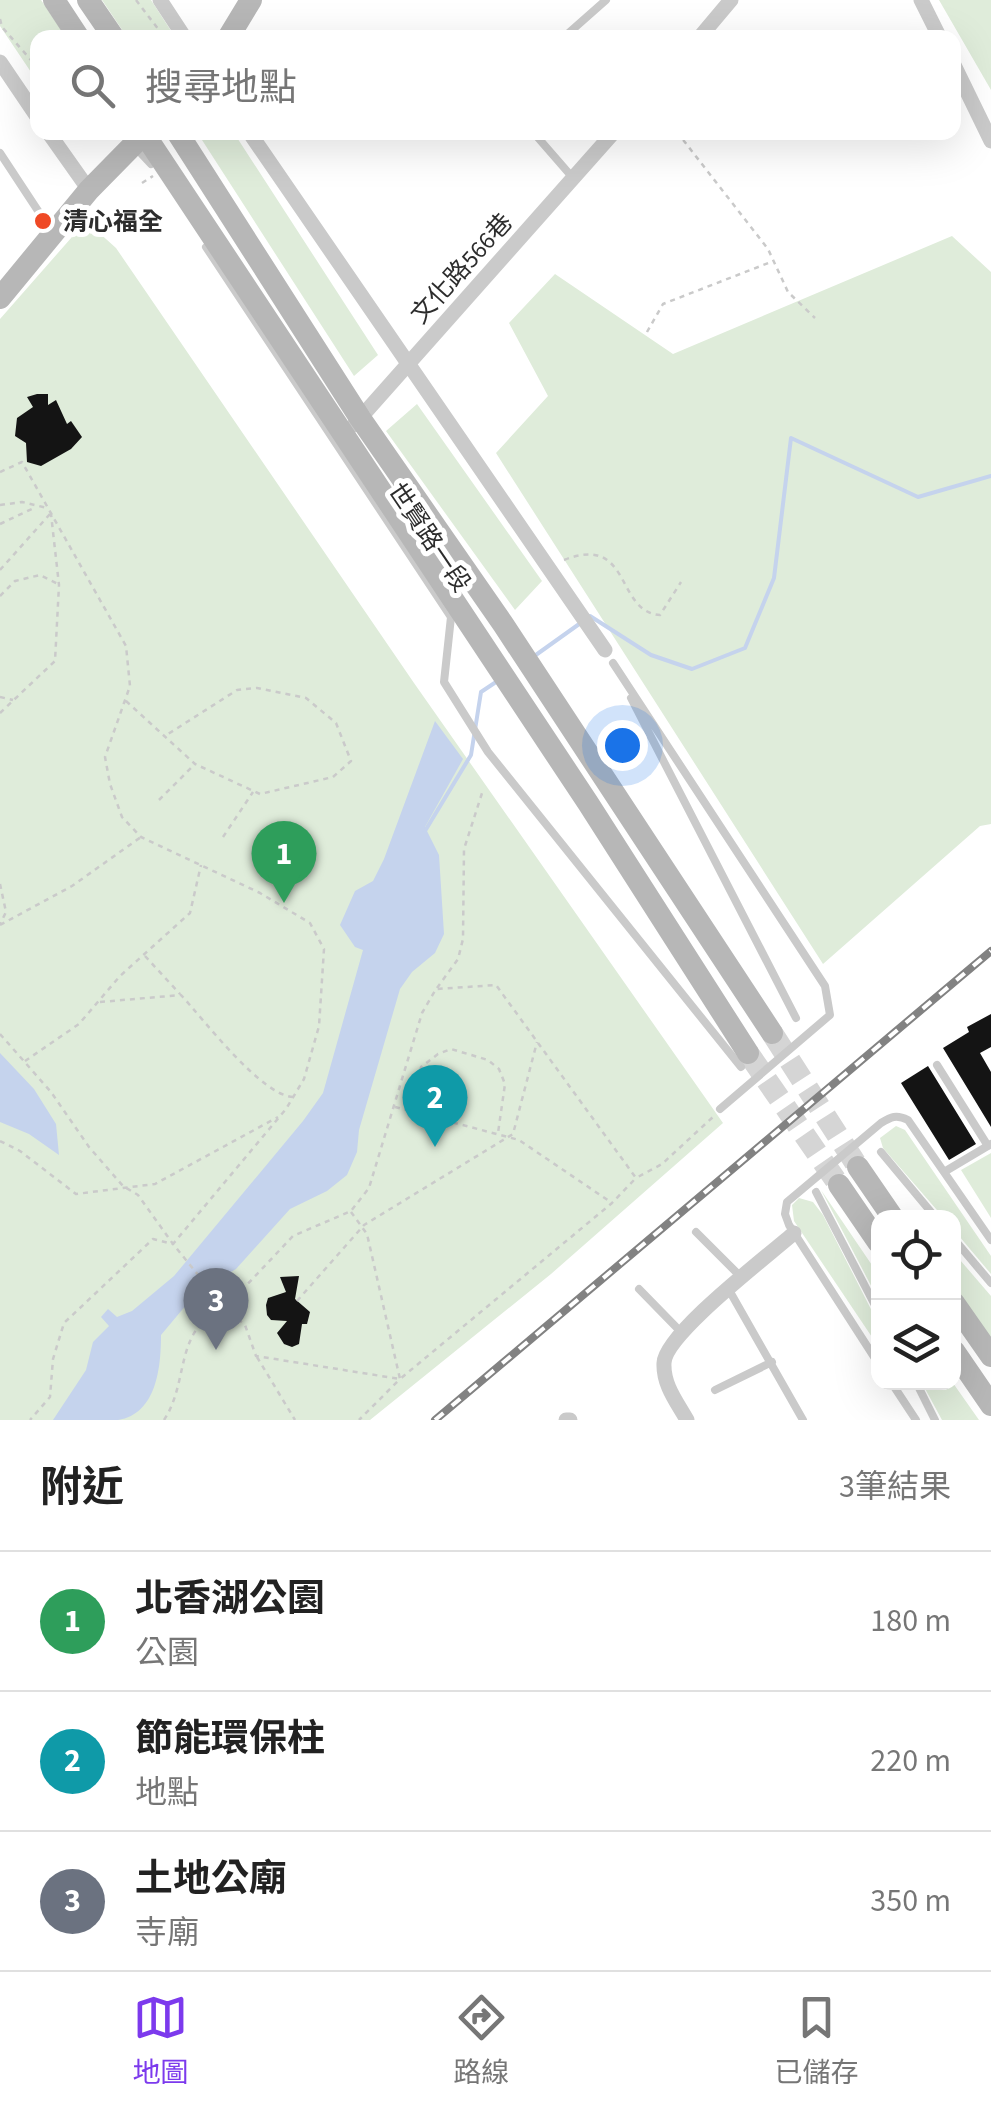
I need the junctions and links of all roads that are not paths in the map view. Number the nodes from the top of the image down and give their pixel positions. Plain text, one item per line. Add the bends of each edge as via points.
1 (54, 0) edge
2 (88, 0) edge
3 (160, 0) edge
4 (252, 0) edge
5 (606, 0) edge
6 (731, 0) edge
7 (922, 0) edge
8 (74, 30) edge
9 (109, 30) edge
10 (180, 30) edge
11 (233, 30) edge
12 (572, 30) edge
13 (706, 30) edge
14 (936, 30) edge
15 (0, 62) edge
16 (961, 79) edge
17 (30, 106) edge
18 (54, 140) edge
19 (134, 140) edge
20 (140, 140) edge
21 (141, 140) edge
22 (182, 140) edge
23 (254, 140) edge
24 (541, 140) edge
25 (605, 140) edge
26 (991, 141) edge
27 (0, 153) edge
28 (573, 178) junction
29 (89, 190) junction
30 (178, 205) dead end
31 (53, 234) junction
32 (199, 237) dead end
33 (0, 298) edge
34 (408, 364) junction
35 (352, 427) junction
36 (609, 656) junction
37 (796, 1018) dead end
38 (772, 1033) tunnel mouth
39 (744, 1060) joint
40 (937, 1065) dead end
41 (720, 1110) road end
42 (989, 1145) edge
43 (880, 1152) dead end
44 (858, 1168) tunnel mouth
45 (944, 1172) junction
46 (828, 1188) joint
47 (887, 1210) edge
48 (929, 1210) edge
49 (696, 1232) dead end
50 (794, 1233) junction
51 (871, 1234) edge
52 (991, 1240) edge
53 (961, 1247) edge
54 (742, 1279) junction
55 (991, 1283) edge
56 (639, 1289) dead end
57 (729, 1290) junction
58 (874, 1300) edge
59 (961, 1313) edge
60 (680, 1331) junction
61 (871, 1352) edge
62 (991, 1356) edge
63 (961, 1360) edge
64 (772, 1362) junction
65 (716, 1390) dead end
66 (896, 1390) edge
67 (920, 1390) edge
68 (991, 1405) edge
69 (687, 1420) edge
70 (803, 1420) edge
71 (916, 1420) edge
72 (936, 1420) edge

1 - 8 street
2 - 9 street
3 - 10 street
4 - 11 street
5 - 12 lane
6 - 13 street
7 - 14 street
15 - 17 street
16 - 26 street
18 - 29 street
19 - 29 street
20 - 30 lane
21 - 35 street, 世賢路一段
22 - 35 street, 世賢路一段
23 - 34 street
24 - 28 lane
25 - 28 street, 文化路566巷
27 - 31 lane
28 - 34 street, 文化路566巷
29 - 31 street
31 - 33 street
32 - 39 lane, 世賢路一段 via 451,617 444,682 453,700 488,752
34 - 35 street, 文化路566巷
34 - 36 street
35 - 38 street, 世賢路一段 via 503,624
35 - 39 street, 世賢路一段
36 - 37 lane
36 - 41 lane via 825,986 830,1015
40 - 42 lane
42 - 45 lane
43 - 48 lane
44 - 47 street
45 - 50 lane via 908,1120 893,1116 786,1202
45 - 52 lane
46 - 51 street
46 - 58 lane
49 - 54 lane
50 - 54 street
50 - 61 lane
53 - 55 lane
54 - 57 street
56 - 60 lane
57 - 60 street
57 - 64 lane
59 - 62 street
60 - 69 street via 664,1358 665,1381
63 - 68 street
64 - 65 lane
64 - 70 lane
66 - 71 lane
67 - 72 lane

